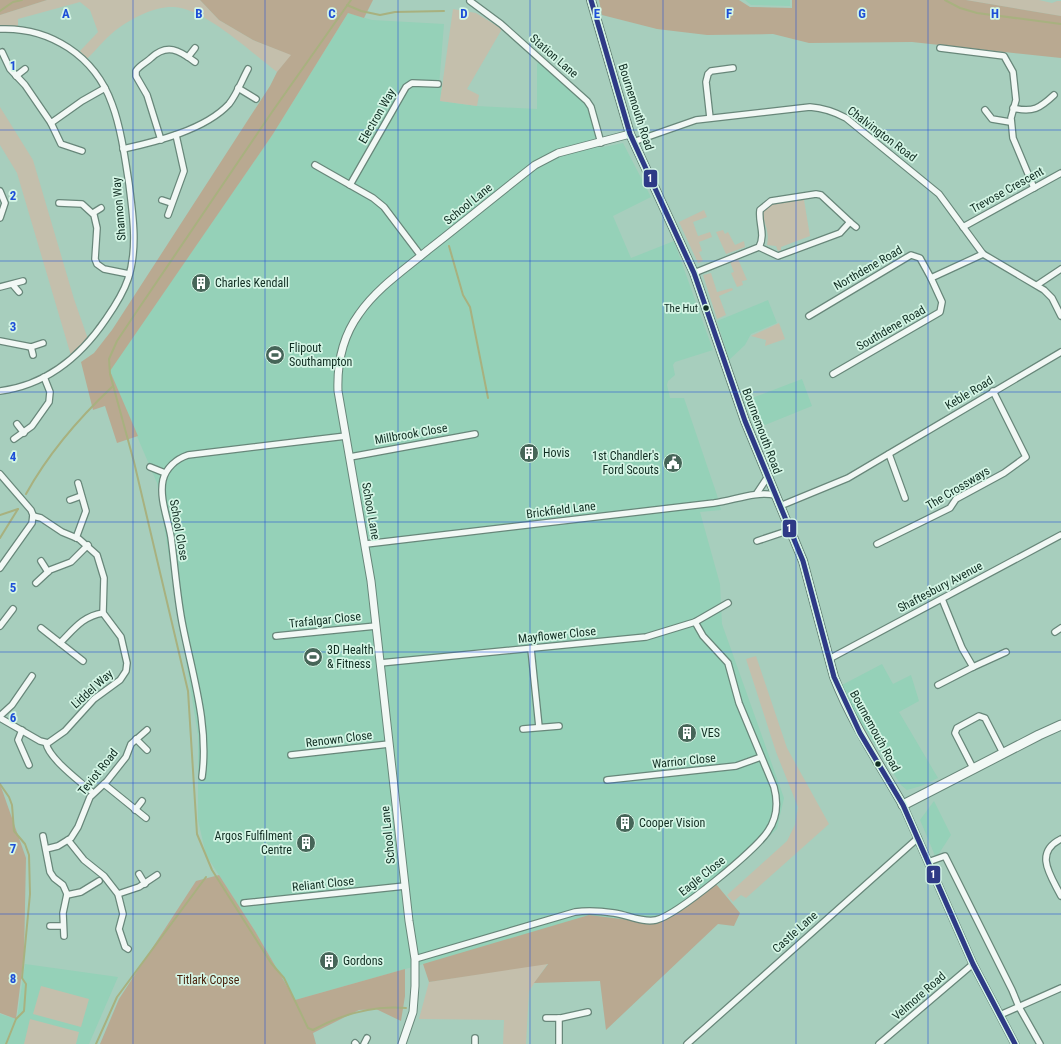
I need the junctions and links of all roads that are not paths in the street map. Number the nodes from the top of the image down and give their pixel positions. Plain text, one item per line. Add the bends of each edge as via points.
1 (470, 1) dead end
2 (592, 3) edge
3 (0, 29) edge
4 (195, 48) dead end
5 (940, 48) dead end
6 (2, 52) dead end
7 (188, 57) junction
8 (195, 62) dead end
9 (733, 68) dead end
10 (25, 69) dead end
11 (248, 69) dead end
12 (16, 76) junction
13 (438, 84) dead end
14 (105, 88) junction
15 (238, 88) junction
16 (1054, 95) dead end
17 (256, 99) dead end
18 (1013, 108) junction
19 (985, 110) dead end
20 (710, 118) junction
21 (1010, 122) junction
22 (51, 123) junction
23 (630, 134) junction
24 (176, 135) junction
25 (161, 140) junction
26 (601, 142) junction
27 (633, 142) junction
28 (123, 149) junction
29 (82, 151) dead end
30 (315, 165) dead end
31 (1061, 173) edge
32 (350, 185) junction
33 (1034, 188) junction
34 (0, 192) edge
35 (162, 200) dead end
36 (59, 203) dead end
37 (172, 203) junction
38 (101, 208) dead end
39 (93, 212) junction
40 (168, 215) dead end
41 (0, 218) edge
42 (850, 222) junction
43 (856, 227) dead end
44 (963, 227) junction
45 (759, 247) junction
46 (983, 254) junction
47 (421, 256) junction
48 (1061, 269) edge
49 (694, 273) junction
50 (130, 274) junction
51 (931, 278) junction
52 (22, 281) dead end
53 (13, 285) junction
54 (1037, 285) junction
55 (0, 287) edge
56 (19, 292) dead end
57 (809, 316) dead end
58 (1061, 316) edge
59 (0, 340) edge
60 (43, 343) dead end
61 (31, 347) junction
62 (1061, 352) edge
63 (33, 355) dead end
64 (833, 374) dead end
65 (44, 377) junction
66 (0, 391) edge
67 (994, 391) junction
68 (17, 424) dead end
69 (24, 433) junction
70 (475, 434) dead end
71 (346, 436) junction
72 (14, 439) dead end
73 (889, 454) junction
74 (350, 457) junction
75 (150, 467) dead end
76 (166, 473) junction
77 (0, 474) edge
78 (768, 478) junction
79 (78, 482) dead end
80 (757, 493) junction
81 (775, 495) junction
82 (81, 496) junction
83 (905, 498) dead end
84 (70, 500) dead end
85 (780, 506) junction
86 (33, 516) junction
87 (790, 530) junction
88 (1061, 535) edge
89 (76, 538) junction
90 (757, 541) dead end
91 (366, 544) junction
92 (877, 544) dead end
93 (88, 545) junction
94 (41, 561) dead end
95 (0, 568) edge
96 (48, 572) junction
97 (36, 583) dead end
98 (942, 599) junction
99 (728, 603) dead end
100 (13, 608) dead end
101 (103, 613) junction
102 (695, 622) junction
103 (0, 626) edge
104 (376, 626) junction
105 (41, 628) dead end
106 (1061, 628) edge
107 (1055, 632) dead end
108 (276, 636) dead end
109 (60, 643) junction
110 (531, 649) junction
111 (1006, 652) dead end
112 (829, 659) junction
113 (83, 661) dead end
114 (380, 663) junction
115 (973, 667) junction
116 (32, 676) dead end
117 (938, 686) dead end
118 (0, 717) edge
119 (1061, 725) edge
120 (559, 726) dead end
121 (539, 727) junction
122 (523, 728) dead end
123 (22, 730) junction
124 (147, 730) dead end
125 (136, 739) junction
126 (47, 743) junction
127 (389, 744) junction
128 (147, 750) dead end
129 (1003, 753) junction
130 (291, 755) dead end
131 (762, 756) junction
132 (29, 765) dead end
133 (973, 768) junction
134 (202, 777) dead end
135 (607, 780) dead end
136 (104, 784) junction
137 (93, 793) junction
138 (142, 800) dead end
139 (903, 805) junction
140 (135, 810) junction
141 (146, 818) dead end
142 (42, 836) dead end
143 (918, 838) junction
144 (1061, 839) edge
145 (68, 840) junction
146 (46, 849) junction
147 (928, 862) junction
148 (139, 874) dead end
149 (158, 875) dead end
150 (99, 881) dead end
151 (145, 884) junction
152 (405, 886) junction
153 (118, 894) junction
154 (67, 895) junction
155 (1061, 896) edge
156 (244, 903) dead end
157 (50, 926) dead end
158 (63, 926) junction
159 (64, 936) dead end
160 (128, 949) dead end
161 (415, 959) junction
162 (973, 964) junction
163 (1061, 988) edge
164 (1019, 1007) junction
165 (588, 1012) dead end
166 (1000, 1015) junction
167 (546, 1018) dead end
168 (559, 1018) junction
169 (367, 1038) dead end
170 (364, 1044) edge
171 (402, 1044) edge
172 (559, 1044) edge
173 (687, 1044) edge
174 (879, 1044) edge
175 (1015, 1044) edge
176 (1040, 1044) edge

1 - 26 street, Station Lane via 501,24 588,101
2 - 23 main road, Bournemouth Road
3 - 14 street, Shannon Way via 31,31 58,41 88,64
4 - 7 street
5 - 18 street via 1004,56 1013,72 1016,100
6 - 12 street
7 - 8 street
7 - 25 street via 177,51 160,50 136,71 149,101
9 - 20 street via 711,71 708,74 706,82
10 - 12 street
11 - 15 street
12 - 22 street
13 - 32 street, Electron Way via 412,83 406,87
14 - 22 street
14 - 28 street, Shannon Way via 113,106
15 - 17 street
15 - 24 street via 228,104 219,112
16 - 18 street via 1042,106 1025,111
18 - 21 street
19 - 21 street via 992,119
20 - 27 street, Chalvington Road via 685,123
20 - 44 street, Chalvington Road via 820,107 846,118 922,178 939,194
21 - 33 street via 1013,138
22 - 29 street via 61,147
23 - 26 street, School Lane
23 - 27 main road, Bournemouth Road
24 - 25 street
24 - 37 street via 184,171
25 - 28 street
26 - 47 street, School Lane via 558,153 535,165
27 - 49 main road, Bournemouth Road
28 - 50 street, Shannon Way via 133,234
30 - 32 street
31 - 33 street, Trevose Crescent
32 - 47 street via 384,208
33 - 44 street, Trevose Crescent
34 - 41 street via 6,203
35 - 37 street
36 - 39 street via 82,204
37 - 40 street
38 - 39 street
39 - 50 street via 97,228 96,264 104,269
42 - 43 street
42 - 45 street via 840,233 778,256
42 - 45 street via 816,194 771,201 760,210 764,236
44 - 46 street, Chalvington Road
45 - 49 street
46 - 51 street
46 - 54 street, Chalvington Road
47 - 71 street, School Lane via 368,302 349,331 337,374
48 - 54 street
49 - 78 main road, Bournemouth Road via 731,384
50 - 65 street, Shannon Way via 118,301 94,336 72,359
51 - 57 street, Northdene Road via 920,258 911,255
51 - 64 street, Southdene Road via 942,302 940,312
52 - 53 street
53 - 55 street
53 - 56 street
54 - 58 street, Chalvington Road via 1052,298
59 - 61 street
60 - 61 street
61 - 63 street
62 - 67 street, Keble Road
65 - 66 street, Shannon Way
65 - 69 street via 50,389 50,400
67 - 73 street, Keble Road
67 - 92 street, The Crossways via 1026,457 1004,473 956,499 950,508
68 - 69 street
69 - 72 street
70 - 74 street, Millbrook Close
71 - 74 street, School Lane
71 - 76 street via 188,455 177,461
73 - 83 street
73 - 85 street, Keble Road via 848,478
74 - 91 street, School Lane
75 - 76 street
76 - 134 street, School Close via 162,495 181,617 202,722
77 - 86 street via 30,508
78 - 80 street
78 - 81 main road, Bournemouth Road
79 - 82 street
80 - 81 street, Brickfield Lane
80 - 91 street, Brickfield Lane via 714,503
81 - 85 main road, Bournemouth Road
82 - 84 street
82 - 89 street via 86,515
85 - 87 main road, Bournemouth Road
86 - 89 street
86 - 95 street via 32,524
87 - 90 street
87 - 112 main road, Bournemouth Road via 803,561
88 - 98 street, Shaftesbury Avenue
89 - 93 street
91 - 104 street, School Lane
93 - 96 street via 71,562
93 - 101 street via 98,558 104,578
94 - 96 street
96 - 97 street
98 - 112 street, Shaftesbury Avenue
98 - 115 street via 962,648
99 - 102 street, Mayflower Close
100 - 103 street
101 - 109 street via 87,617
101 - 126 street, Liddel Way via 119,634 124,646 127,663 124,675 90,703 61,735
102 - 110 street, Mayflower Close via 646,637
102 - 131 street, Eagle Close via 702,636 728,662 739,703
104 - 108 street, Trafalgar Close
104 - 114 street, School Lane
105 - 109 street
106 - 107 street
109 - 113 street
110 - 114 street, Mayflower Close
110 - 121 street
111 - 115 street
112 - 139 main road, Bournemouth Road via 846,706
114 - 127 street, School Lane
115 - 117 street
116 - 118 street via 12,706
118 - 123 street
119 - 129 main road
120 - 121 street
121 - 122 street
123 - 126 street
123 - 132 street via 18,740
124 - 125 street, Teviot Road
125 - 128 street
125 - 136 street, Teviot Road via 126,757
126 - 137 street via 58,761
127 - 130 street, Renown Close
127 - 152 street, School Lane
129 - 133 main road
129 - 133 street via 985,718 979,716 957,728 955,733
131 - 135 street, Warrior Close via 736,766
131 - 161 street, Eagle Close via 777,800 775,815 768,831 737,862 674,911 653,920 593,911 573,912
133 - 139 main road
136 - 137 street, Teviot Road
136 - 140 street
137 - 145 street, Teviot Road via 76,831
138 - 140 street
139 - 143 street, Bournemouth Road
140 - 141 street
142 - 146 street
143 - 147 street, Bournemouth Road
143 - 173 street, Castle Lane
144 - 155 street via 1049,850 1046,861
145 - 146 street
145 - 153 street
146 - 154 street via 50,872
147 - 162 street, Bournemouth Road
147 - 164 street via 945,856
148 - 151 street
149 - 151 street
150 - 154 street via 82,892
151 - 153 street
152 - 156 street, Reliant Close
152 - 161 street, School Lane
153 - 160 street via 123,914 119,929
154 - 158 street via 63,909
157 - 158 street
158 - 159 street
161 - 171 street, School Lane via 413,1012
162 - 166 street, Bournemouth Road
162 - 174 street, Velmore Road
163 - 164 street
164 - 166 street
164 - 176 street
165 - 168 street
166 - 175 street, Bournemouth Road
167 - 168 street
168 - 172 street
169 - 170 street

